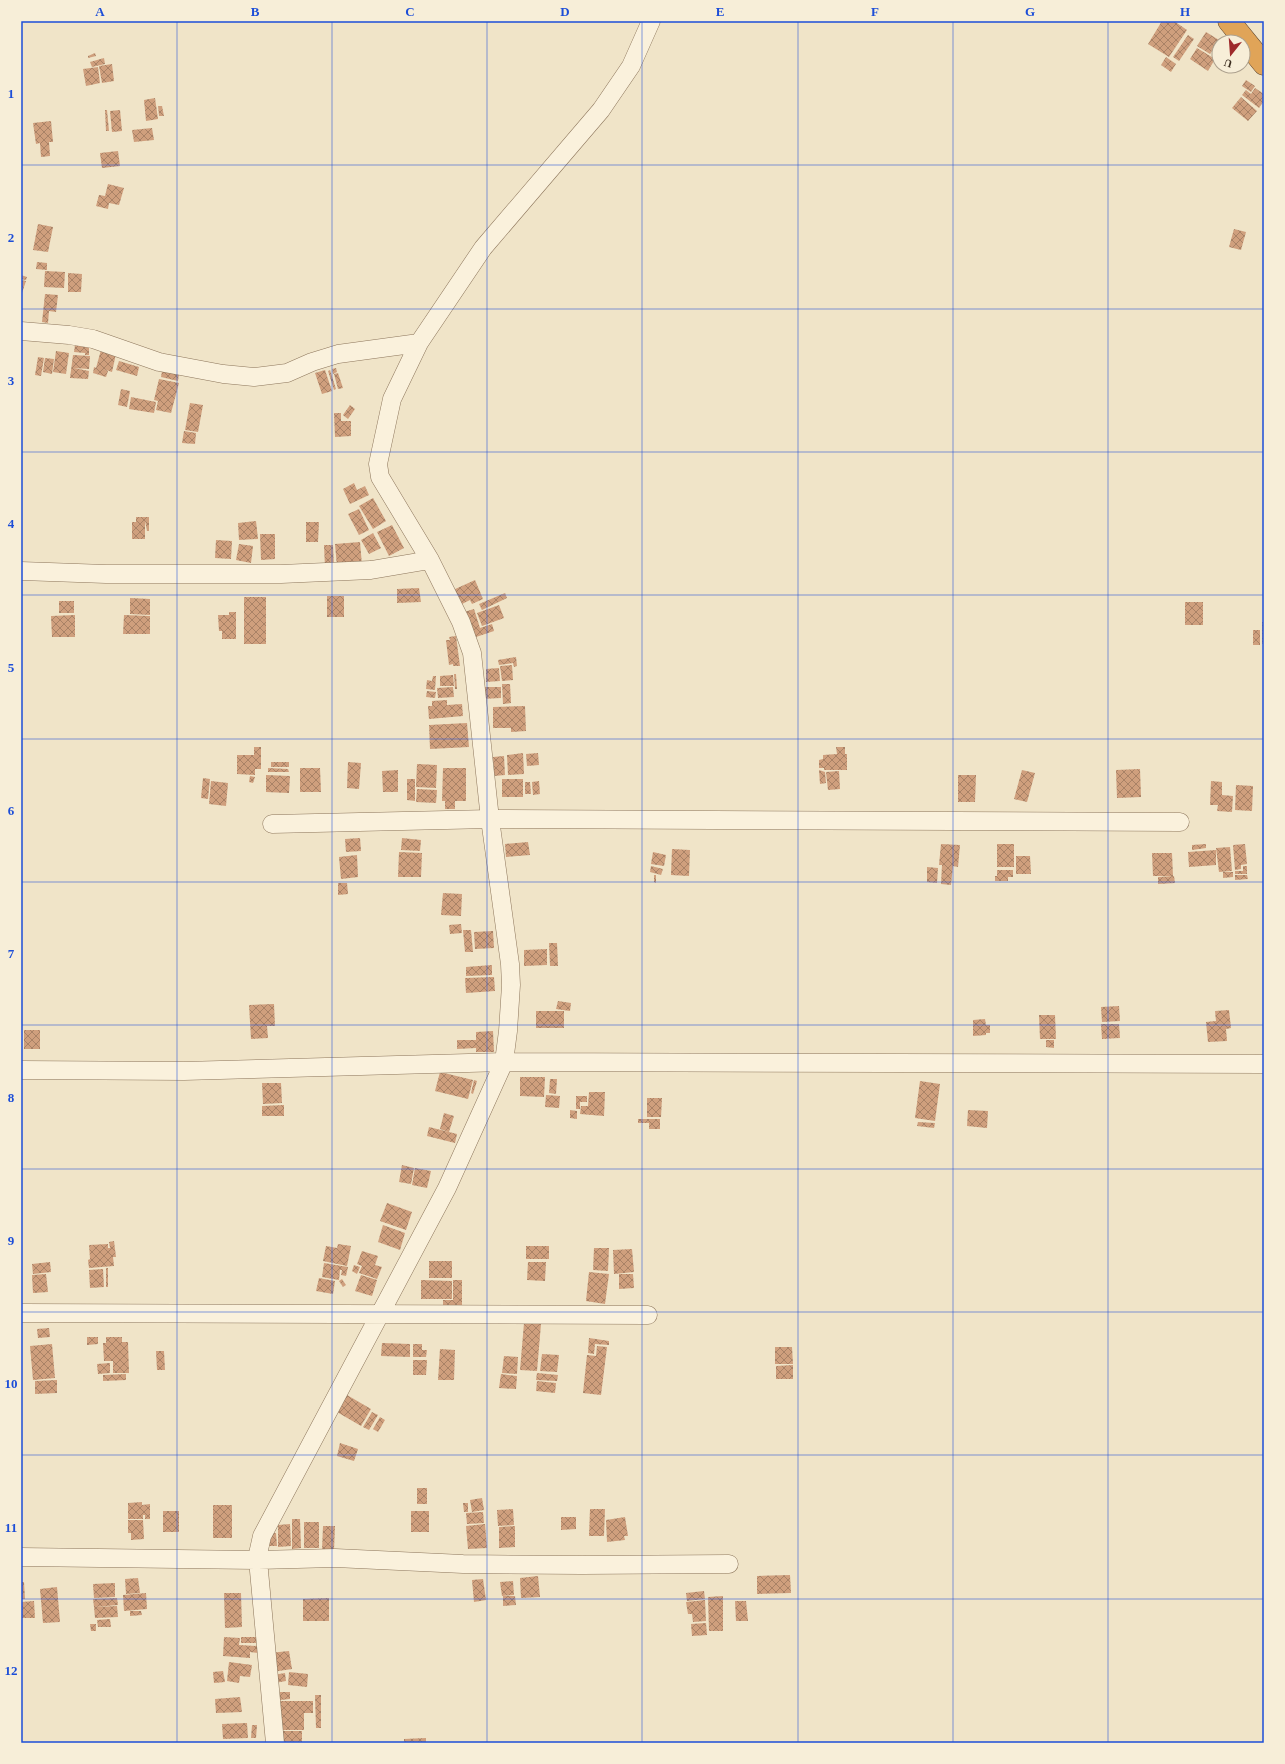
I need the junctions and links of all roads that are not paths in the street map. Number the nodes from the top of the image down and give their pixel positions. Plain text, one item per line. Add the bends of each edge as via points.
1 (651, 21) edge
2 (1229, 21) edge
3 (1264, 64) edge
4 (21, 331) edge
5 (419, 343) junction
6 (430, 560) junction
7 (21, 571) edge
8 (490, 819) junction
9 (1180, 822) dead end
10 (272, 824) dead end
11 (504, 1062) junction
12 (1264, 1064) edge
13 (21, 1070) edge
14 (21, 1313) edge
15 (381, 1314) junction
16 (648, 1315) dead end
17 (21, 1557) edge
18 (258, 1560) junction
19 (729, 1564) dead end
20 (275, 1743) edge

1 - 5 street via 631,66 601,110 483,248
2 - 3 highway
4 - 5 street via 93,339 159,362 254,377 286,373 338,354
5 - 6 street via 392,399 378,464 380,478
6 - 7 street via 371,570 281,574 106,574
6 - 8 street via 461,622 472,653
8 - 9 street
8 - 10 street
8 - 11 street via 510,964 511,985
11 - 12 street
11 - 13 street via 184,1071
11 - 15 street via 448,1188
14 - 15 street
15 - 16 street
15 - 18 street via 262,1536
17 - 18 street
18 - 19 street via 335,1558 582,1566
18 - 20 street

